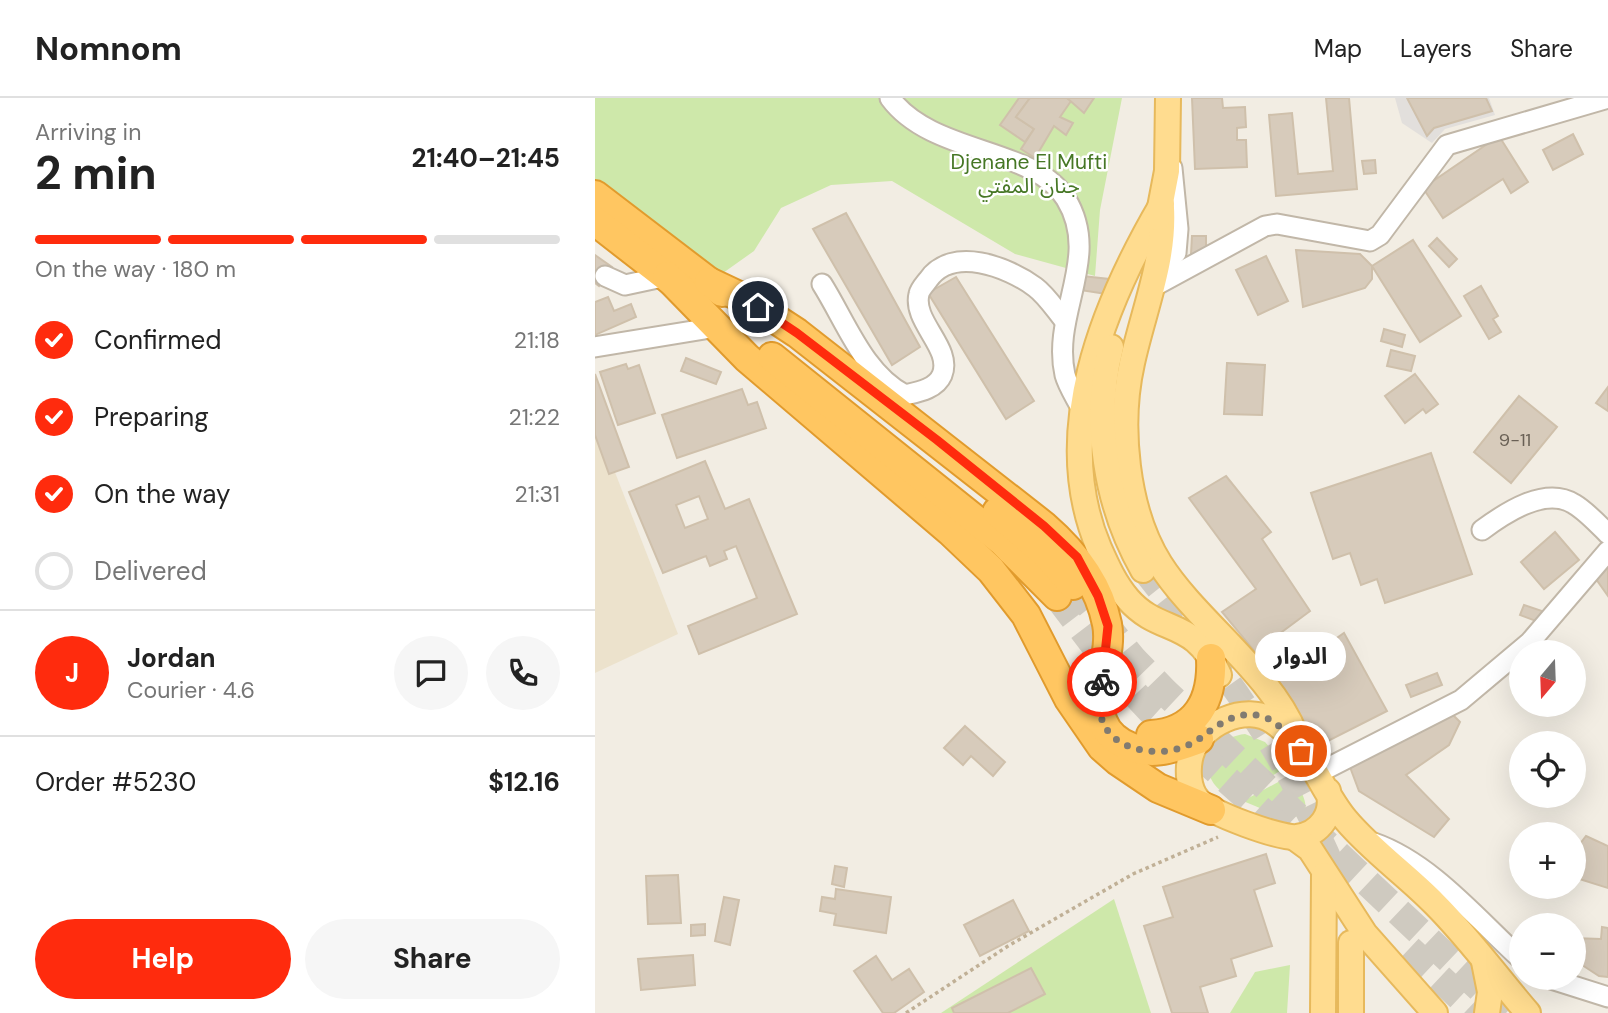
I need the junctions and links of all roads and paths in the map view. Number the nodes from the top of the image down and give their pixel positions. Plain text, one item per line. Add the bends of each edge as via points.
1 (890, 98) edge
2 (1168, 98) edge
3 (1608, 98) edge
4 (1169, 148) junction
5 (595, 195) edge
6 (1162, 204) junction
7 (595, 221) edge
8 (604, 276) dead end
9 (667, 276) junction
10 (1153, 281) junction
11 (709, 282) junction
12 (822, 284) dead end
13 (1064, 320) junction
14 (717, 327) junction
15 (595, 346) edge
16 (1081, 408) junction
17 (1482, 530) dead end
18 (1608, 534) edge
19 (1608, 551) edge
20 (1143, 570) tunnel mouth
21 (1212, 658) junction
22 (1101, 684) junction
23 (1199, 739) junction
24 (1301, 751) junction
25 (1323, 782) junction
26 (1210, 810) junction
27 (1249, 824) junction
28 (1295, 838) junction
29 (1368, 840) junction
30 (1324, 875) junction
31 (1351, 943) dead end
32 (1509, 948) edge
33 (1484, 958) junction
34 (1584, 990) edge
35 (1608, 998) edge
36 (906, 1013) edge
37 (1323, 1013) edge
38 (1351, 1013) edge
39 (1435, 1013) edge
40 (1487, 1013) edge
41 (1528, 1013) edge

1 - 13 street via 920,126 1022,166 1048,179 1065,195 1078,232 1080,264
2 - 4 main road
3 - 10 street via 1447,145 1380,235 1370,241 1265,226
4 - 6 main road
4 - 10 street via 1177,208 1176,253
5 - 11 highway
6 - 10 main road via 1161,247
6 - 16 main road via 1111,309
6 - 20 main road via 1123,308 1105,377 1105,444 1112,499
7 - 9 highway
8 - 9 street via 625,285
9 - 11 highway via 1065,591 1020,531
9 - 14 highway
10 - 24 main road via 1127,393 1129,463 1143,526 1160,564 1280,706
11 - 22 highway via 797,333 1062,541 1077,557 1108,626
12 - 13 street via 873,370 889,387 905,395 935,384 943,374 942,359 920,312 919,293 933,272 948,264 982,263 1018,276 1038,289
13 - 16 street via 1065,375
14 - 15 street
14 - 26 highway via 991,570 1027,615 1069,699 1102,747 1158,788
16 - 21 main road via 1082,492 1091,529 1112,576 1130,602 1193,636
17 - 18 street via 1505,513 1542,499 1573,502
19 - 25 street via 1530,642 1461,700
21 - 22 highway via 1206,702 1181,726 1160,734 1136,734 1115,722
21 - 23 main road via 1220,677 1219,691
22 - 23 highway via 1100,718 1123,743 1145,752 1171,750
23 - 24 main road via 1227,720 1262,716 1273,721
23 - 26 main road via 1191,754 1189,778 1199,801
24 - 25 main road
25 - 28 main road via 1331,802 1325,820
25 - 29 main road via 1347,821
26 - 27 main road
27 - 28 main road
27 - 36 path via 1133,874 1008,946
28 - 30 main road via 1310,849
29 - 32 street via 1428,875
29 - 33 main road
30 - 37 main road
30 - 39 main road via 1365,934
31 - 38 main road
33 - 40 main road via 1490,992
33 - 41 main road
34 - 35 street

